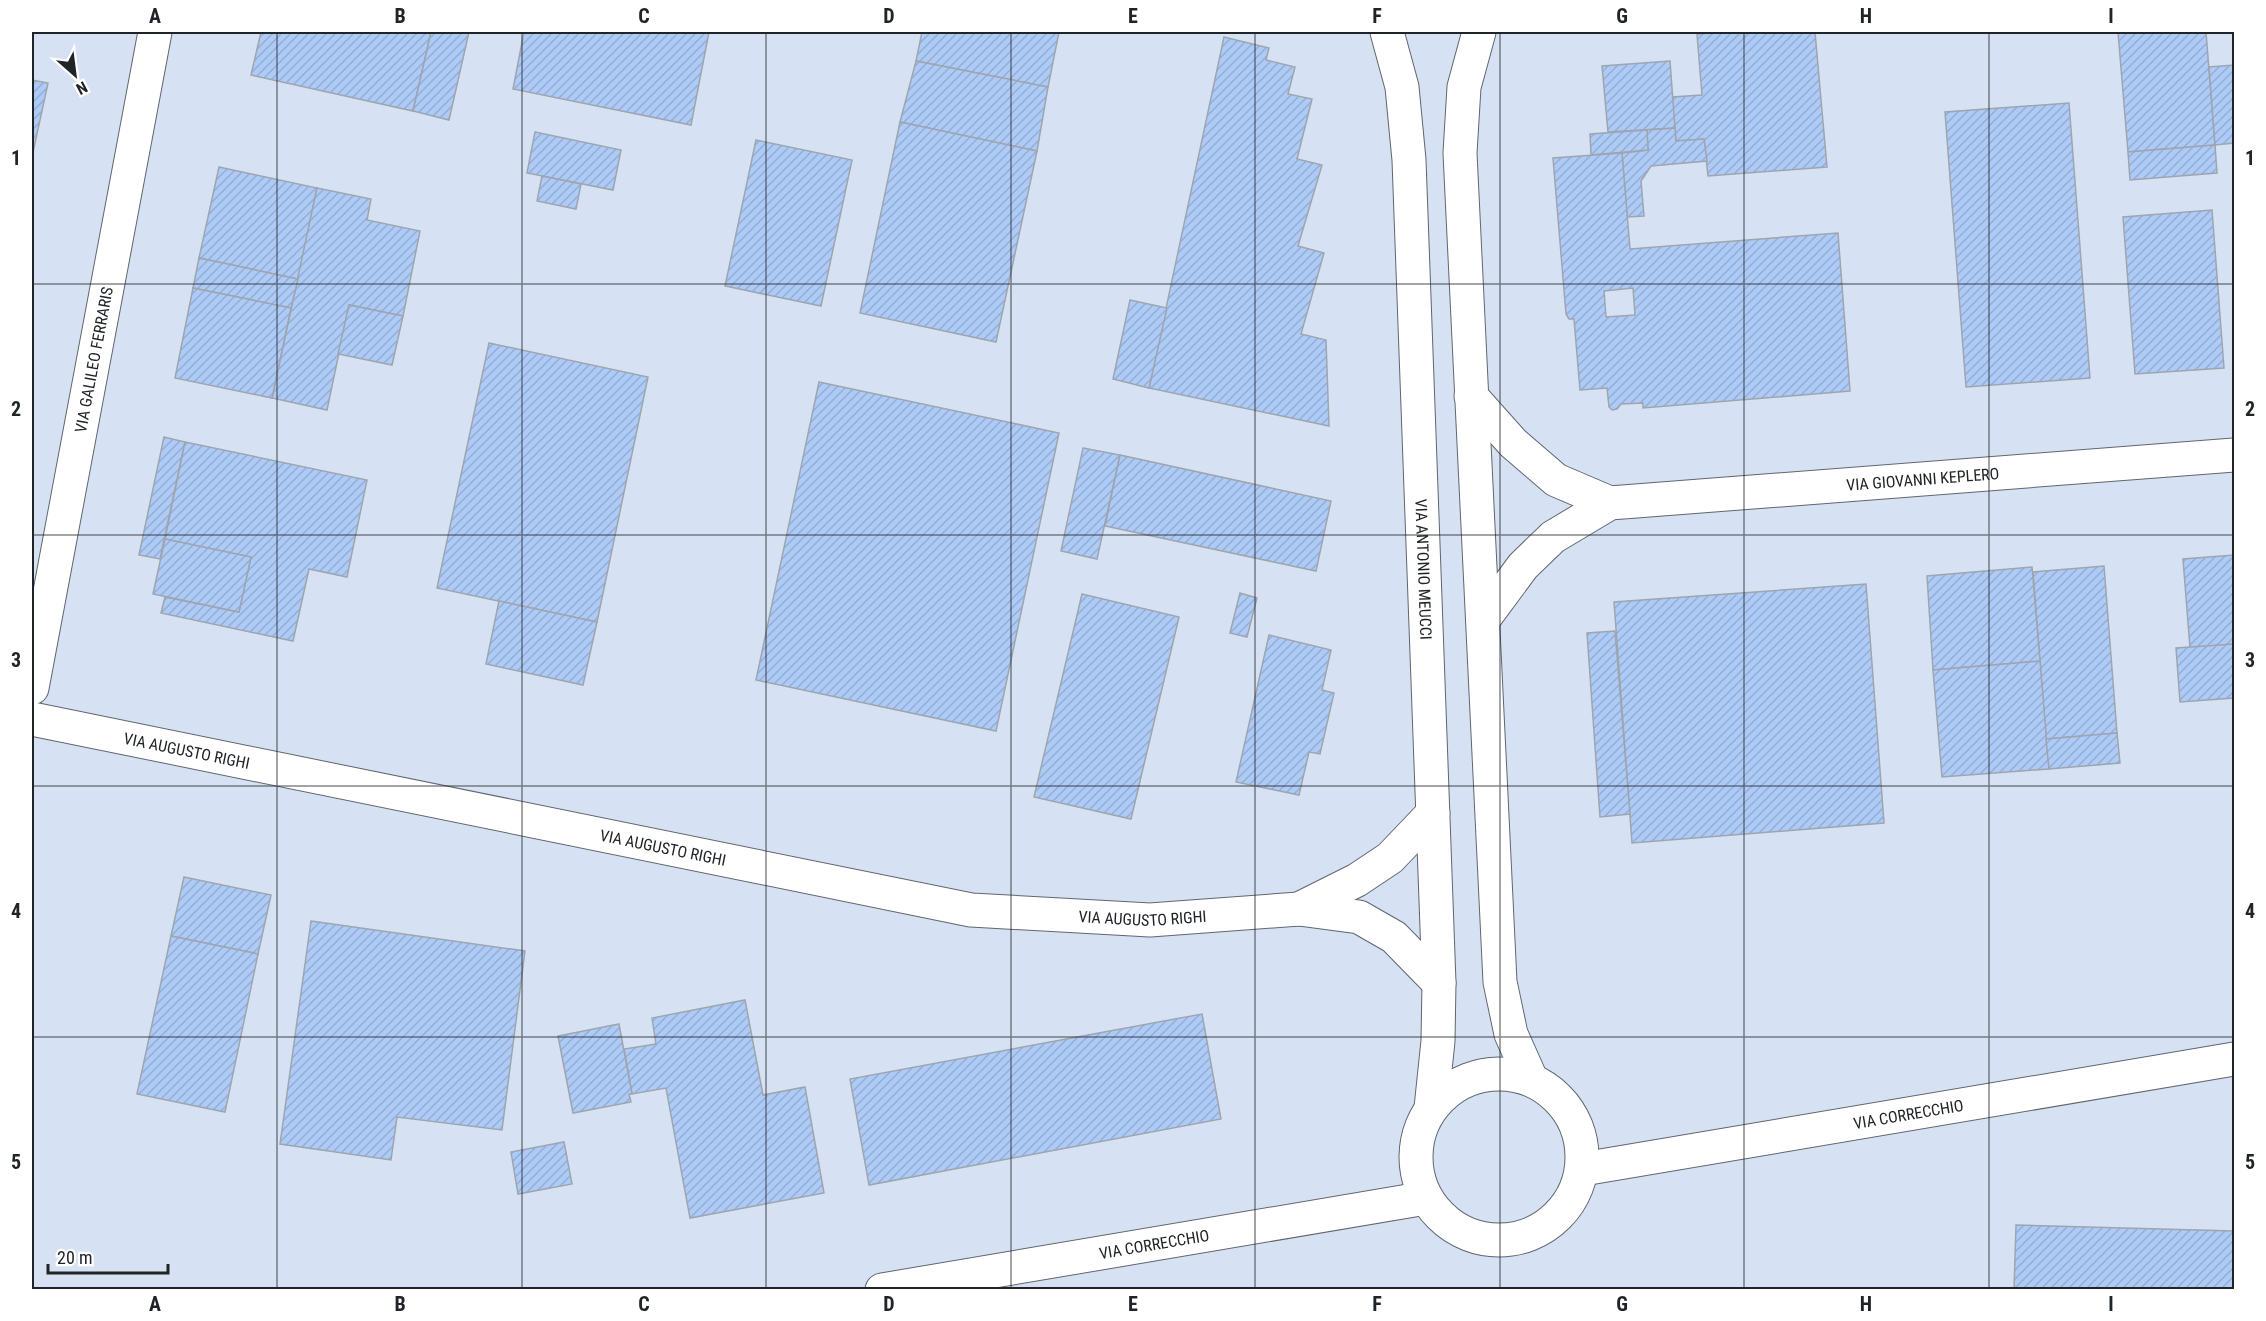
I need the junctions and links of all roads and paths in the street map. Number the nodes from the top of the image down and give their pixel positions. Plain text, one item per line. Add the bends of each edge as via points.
1 (155, 32) edge
2 (1387, 32) edge
3 (1479, 32) edge
4 (1471, 396) junction
5 (2235, 454) edge
6 (1610, 503) junction
7 (1482, 620) junction
8 (32, 688) edge
9 (32, 719) edge
10 (1433, 813) junction
11 (1299, 909) junction
12 (1439, 983) junction
13 (2235, 1059) edge
14 (1531, 1079) junction
15 (1431, 1108) junction
16 (1583, 1169) junction
17 (1426, 1198) junction
18 (882, 1290) edge

1 - 8 street, VIA GALILEO FERRARIS
2 - 10 street, VIA ANTONIO MEUCCI via 1402,87 1409,160
3 - 4 street via 1464,87 1460,153
4 - 6 street, VIA GIOVANNI KEPLERO via 1513,443 1556,480
4 - 7 street
5 - 6 street, VIA GIOVANNI KEPLERO
6 - 7 street, VIA GIOVANNI KEPLERO via 1553,537 1523,566
7 - 14 street via 1500,982 1511,1034
9 - 11 street, VIA AUGUSTO RIGHI via 971,910 1150,920
10 - 11 street, VIA AUGUSTO RIGHI via 1390,858 1357,880
10 - 12 street, VIA ANTONIO MEUCCI
11 - 12 street, VIA AUGUSTO RIGHI via 1359,917 1394,937
12 - 15 street, VIA ANTONIO MEUCCI
13 - 16 street, VIA CORRECCHIO
14 - 15 street via 1504,1074 1476,1077 1451,1089
14 - 16 street via 1555,1094 1572,1115 1582,1141
15 - 17 street via 1420,1129 1416,1152 1417,1176
16 - 17 street via 1574,1198 1555,1221 1529,1236 1500,1241 1470,1236 1444,1221
17 - 18 street, VIA CORRECCHIO

